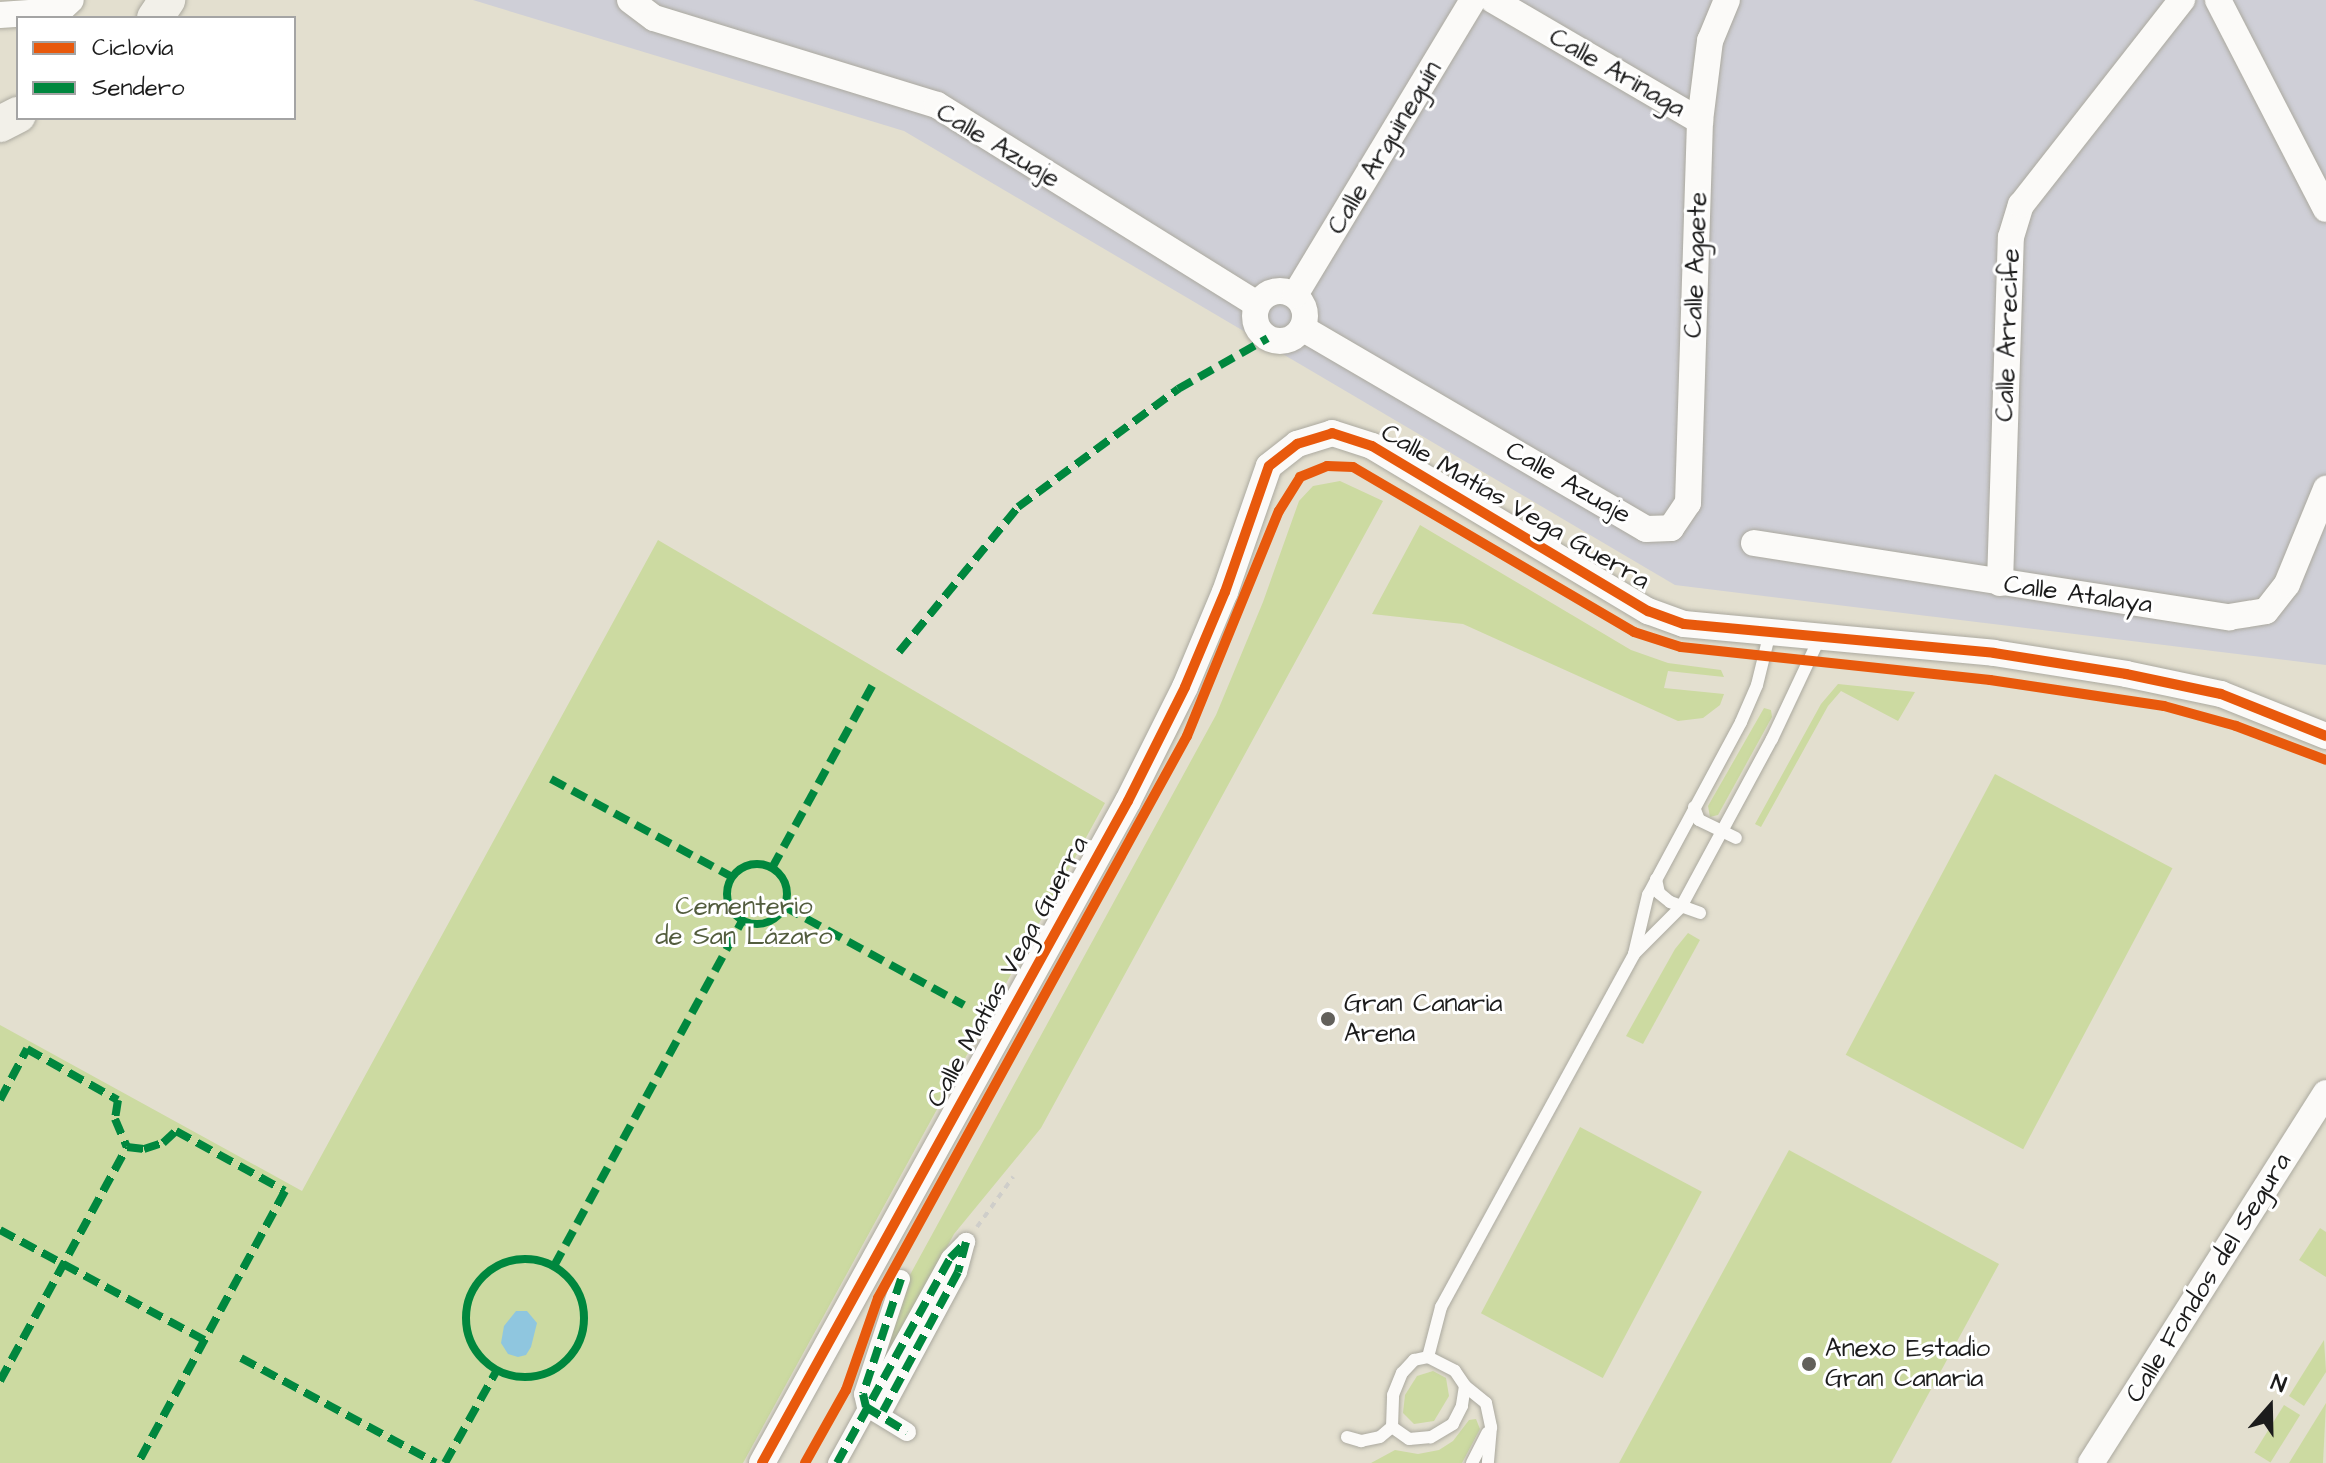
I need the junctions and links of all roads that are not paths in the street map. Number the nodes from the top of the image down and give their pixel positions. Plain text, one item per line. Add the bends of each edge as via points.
1 (71, 0) edge
2 (630, 0) edge
3 (1493, 0) edge
4 (1727, 0) edge
5 (2182, 0) edge
6 (2218, 0) edge
7 (1462, 7) edge
8 (0, 15) edge
9 (1700, 121) junction
10 (2326, 209) edge
11 (1295, 295) junction
12 (1257, 304) junction
13 (1302, 328) junction
14 (2326, 489) edge
15 (1671, 528) joint
16 (1754, 543) dead end
17 (2000, 583) junction
18 (1770, 632) junction
19 (1820, 637) junction
20 (2326, 736) edge
21 (1694, 807) junction
22 (1720, 832) junction
23 (1736, 838) dead end
24 (1656, 878) junction
25 (1681, 907) junction
26 (1700, 913) dead end
27 (1634, 954) junction
28 (2326, 1093) edge
29 (966, 1242) road end
30 (901, 1279) dead end
31 (1428, 1357) junction
32 (1465, 1386) junction
33 (874, 1409) junction
34 (1392, 1427) junction
35 (1491, 1427) junction
36 (907, 1432) dead end
37 (1347, 1437) dead end
38 (762, 1463) edge
39 (837, 1463) edge
40 (1472, 1463) edge
41 (1488, 1463) edge
42 (2091, 1463) edge

1 - 8 street via 59,11
2 - 12 street, Calle Azuaje via 654,18 937,105
3 - 9 street, Calle Arinaga
4 - 9 street, Calle Agaete via 1710,41
5 - 17 street, Calle Arrecife via 2021,205 2014,227
6 - 10 street
7 - 11 street, Calle Arguineguín
9 - 15 street, Calle Agaete via 1688,503
11 - 12 street via 1278,290
11 - 13 street via 1304,307
12 - 13 street via 1257,327 1268,338 1283,341
13 - 15 street, Calle Azuaje via 1646,529
14 - 17 street, Calle Atalaya via 2287,584 2266,611 2229,617
16 - 17 street, Calle Atalaya
18 - 19 street, Calle Matías Vega Guerra
18 - 21 lane via 1757,685
18 - 38 street, Calle Matías Vega Guerra via 1684,624 1648,611 1372,446 1332,433 1297,444 1269,466 1225,592 1128,801
19 - 20 street, Calle Matías Vega Guerra via 1994,653 2126,674 2221,694
19 - 22 lane
21 - 22 lane via 1699,820
21 - 24 lane
22 - 23 lane
22 - 25 lane
24 - 25 lane via 1659,893
24 - 27 lane
25 - 26 lane
25 - 27 lane
27 - 31 lane via 1441,1307
28 - 42 street, Calle Fondos del Segura
29 - 33 street via 950,1258
30 - 33 street via 863,1394
31 - 32 lane via 1455,1371
31 - 34 lane via 1414,1360 1402,1373 1390,1412
32 - 34 lane via 1453,1424 1431,1437 1409,1439
32 - 35 lane via 1486,1403
33 - 36 street
33 - 39 street
34 - 37 lane via 1380,1437
35 - 40 lane
35 - 41 lane

